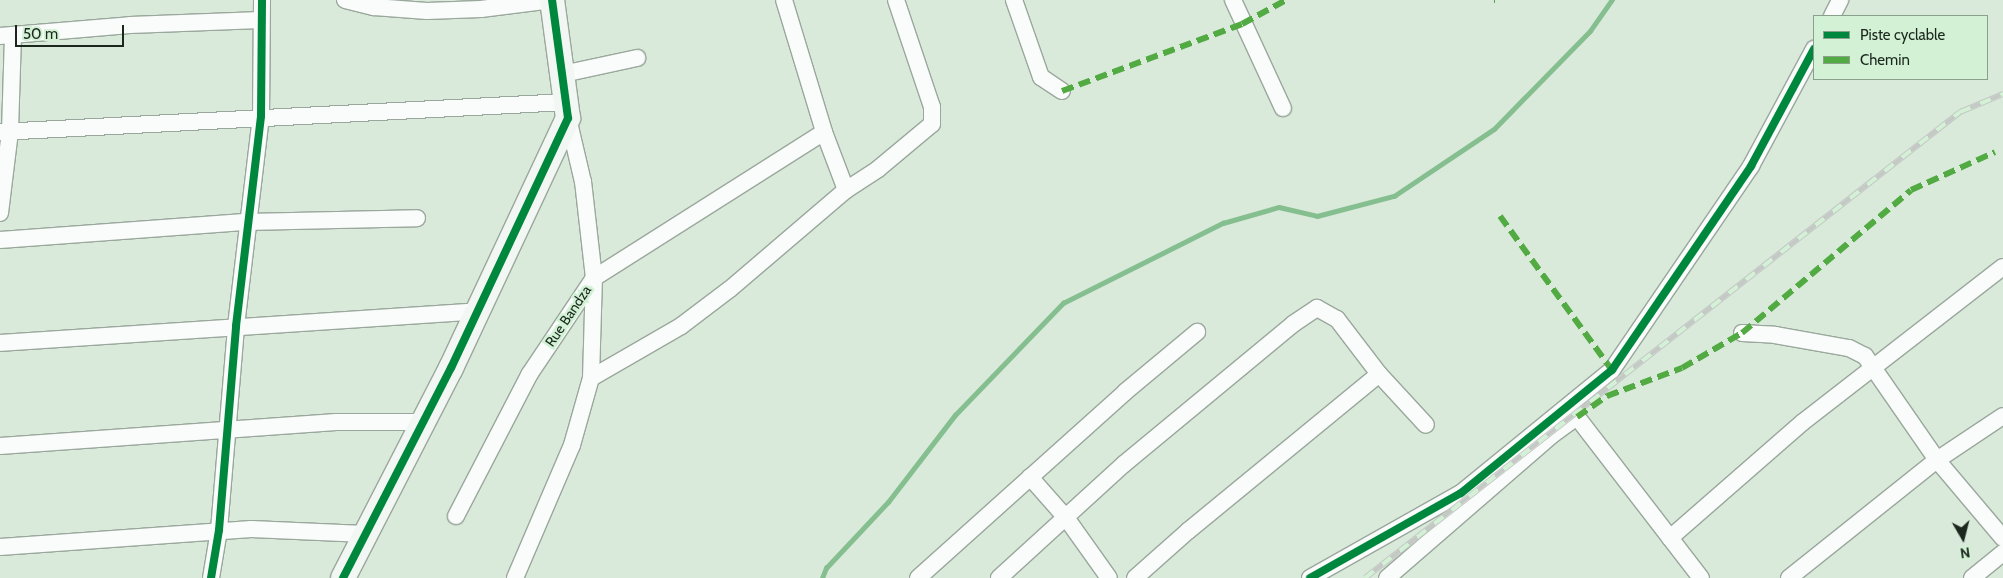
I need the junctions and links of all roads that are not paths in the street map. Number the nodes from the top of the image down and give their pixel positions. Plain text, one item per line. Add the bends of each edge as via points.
1 (262, 0) edge
2 (345, 0) edge
3 (552, 0) edge
4 (784, 0) edge
5 (896, 0) edge
6 (1014, 0) edge
7 (1233, 0) edge
8 (1840, 0) edge
9 (1832, 15) edge
10 (261, 20) junction
11 (7, 36) edge
12 (1813, 50) edge
13 (637, 58) dead end
14 (563, 74) junction
15 (1062, 91) dead end
16 (1283, 108) dead end
17 (568, 110) junction
18 (261, 116) junction
19 (5, 132) edge
20 (824, 132) junction
21 (846, 190) junction
22 (0, 213) edge
23 (417, 218) dead end
24 (247, 222) junction
25 (0, 240) edge
26 (2003, 267) edge
27 (594, 278) junction
28 (478, 312) junction
29 (236, 326) junction
30 (1198, 332) dead end
31 (1742, 334) dead end
32 (0, 343) edge
33 (1873, 368) junction
34 (1379, 374) junction
35 (591, 378) junction
36 (2003, 416) edge
37 (421, 422) junction
38 (1426, 425) dead end
39 (227, 430) junction
40 (0, 446) edge
41 (1937, 460) junction
42 (1030, 477) junction
43 (456, 516) dead end
44 (1067, 519) junction
45 (218, 530) junction
46 (365, 534) junction
47 (1670, 538) junction
48 (2003, 538) edge
49 (0, 547) edge
50 (2003, 553) edge
51 (211, 578) edge
52 (343, 578) edge
53 (515, 578) edge
54 (918, 578) edge
55 (999, 578) edge
56 (1109, 578) edge
57 (1135, 578) edge
58 (1310, 578) edge
59 (1387, 578) edge
60 (1701, 578) edge
61 (1789, 578) edge
62 (1972, 578) edge

1 - 10 street
2 - 3 street via 374,7 427,12
3 - 14 street
4 - 20 street
5 - 21 street via 932,107 932,124 878,169
6 - 15 street via 1041,77
7 - 16 street
8 - 9 street
10 - 11 street via 130,25
10 - 18 street
11 - 19 street
12 - 58 street via 1751,166 1612,370 1461,494
13 - 14 street
14 - 17 street
17 - 18 street
17 - 27 street via 583,182
17 - 28 street
18 - 19 street
18 - 24 street
19 - 22 street
20 - 21 street
20 - 27 street, Rue Bandza
21 - 35 street via 730,289 688,320
23 - 24 street
24 - 25 street
24 - 29 street
26 - 33 street
27 - 35 street
27 - 43 street, Rue Bandza via 529,375
28 - 29 street
28 - 37 street
29 - 32 street
29 - 39 street
30 - 42 street
31 - 33 street via 1775,335 1857,350
33 - 41 street
33 - 47 street via 1803,422
34 - 38 street
34 - 44 street via 1337,319 1318,308 1293,324 1124,464
34 - 57 street
35 - 53 street via 572,446
36 - 41 street
37 - 39 street via 336,422
37 - 46 street
39 - 40 street
39 - 45 street
41 - 48 street
41 - 61 street
42 - 44 street
42 - 54 street
44 - 55 street
44 - 56 street
45 - 46 street via 287,528
45 - 49 street
45 - 51 street
46 - 52 street
47 - 59 street via 1577,417 1544,441
47 - 60 street
50 - 62 street

